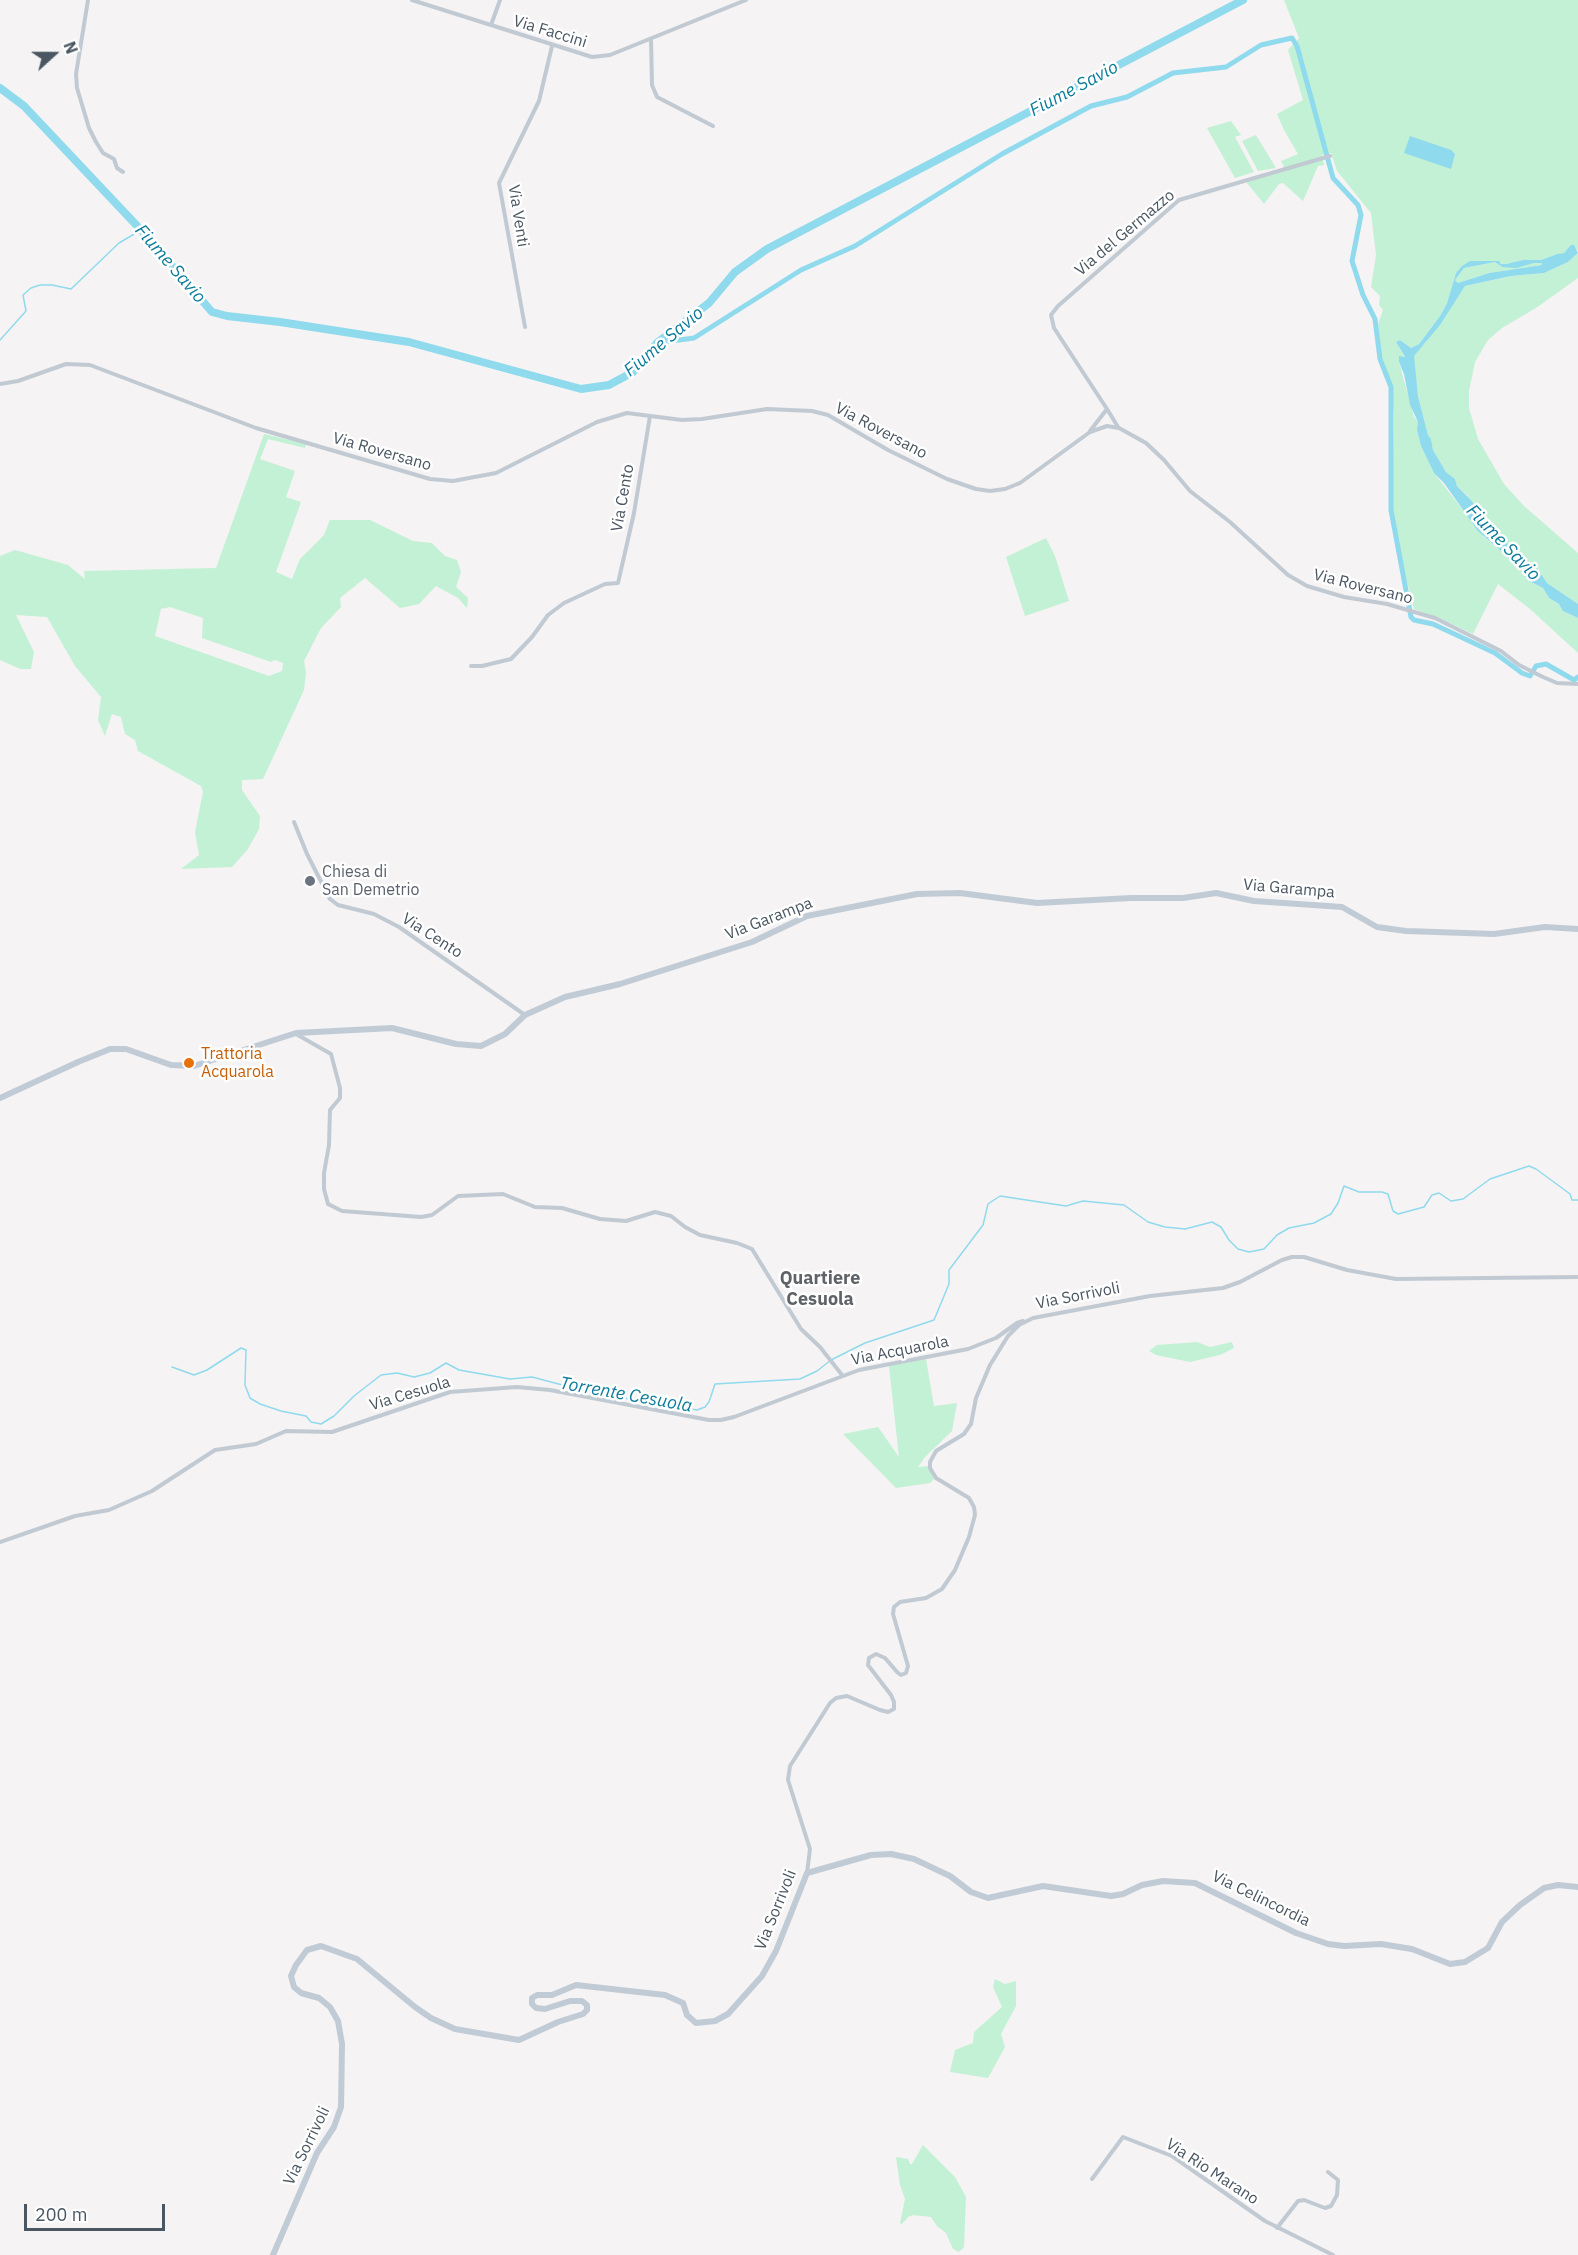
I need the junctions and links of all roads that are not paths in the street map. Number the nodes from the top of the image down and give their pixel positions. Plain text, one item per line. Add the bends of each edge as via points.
1 (88, 0) edge
2 (412, 0) edge
3 (500, 0) edge
4 (746, 0) edge
5 (491, 26) junction
6 (651, 39) junction
7 (552, 46) junction
8 (713, 126) dead end
9 (1330, 156) dead end
10 (123, 172) dead end
11 (525, 327) dead end
12 (0, 384) edge
13 (1107, 409) junction
14 (650, 416) junction
15 (1119, 428) junction
16 (1089, 432) junction
17 (471, 666) dead end
18 (1578, 684) edge
19 (294, 822) dead end
20 (1578, 929) edge
21 (525, 1015) junction
22 (296, 1034) junction
23 (0, 1098) edge
24 (1578, 1277) edge
25 (1033, 1318) junction
26 (842, 1375) junction
27 (0, 1542) edge
28 (807, 1873) junction
29 (1578, 1887) edge
30 (1328, 2172) dead end
31 (1092, 2180) dead end
32 (1277, 2228) junction
33 (273, 2255) edge
34 (1333, 2255) edge

1 - 10 street via 76,88 92,135 103,153 114,159
2 - 5 street, Via Faccini
3 - 5 street
4 - 6 street, Via Faccini
5 - 7 street, Via Faccini
6 - 7 street, Via Faccini via 600,57
6 - 8 street via 652,86 657,97
7 - 11 street, Via Venti via 539,101 499,183
9 - 13 street, Via del Germazzo via 1179,200 1058,306 1051,315 1054,328
12 - 14 street, Via Roversano via 66,364 90,364 256,428 430,479 453,481 496,472 614,416
13 - 15 street, Via del Germazzo
13 - 16 street
14 - 16 street, Via Roversano via 692,420 767,409 812,411 828,415 947,479 990,491 1020,483
14 - 17 street, Via Cento via 618,583 605,584 564,603 548,615 511,659
15 - 16 street, Via Roversano via 1107,426
15 - 18 street, Via Roversano via 1146,443 1190,491 1288,575 1307,586 1435,618 1502,651 1543,677
19 - 21 street, Via Cento via 330,899 375,914 399,927
20 - 21 street, Via Garampa via 1545,927 1494,934 1406,931 1377,927 1341,907 1254,902 1216,893 1183,898 1037,903 960,893 917,894 807,916 752,942 620,984 565,997
21 - 22 street, Via Garampa via 505,1034 481,1046 392,1028
22 - 23 street, Via Garampa via 194,1066 171,1065 126,1049 110,1049
22 - 26 street, Via Acquarola via 331,1054 340,1088 340,1098 330,1110 324,1173 328,1204 342,1211 421,1217 432,1215 458,1196 503,1194 535,1207 562,1208 600,1219 626,1221 655,1212 670,1216 700,1235 752,1249 801,1329
24 - 25 street, Via Sorrivoli via 1396,1279 1292,1257 1223,1287
25 - 26 street, Via Acquarola via 968,1349
25 - 28 street, Via Sorrivoli via 1008,1336 990,1365 968,1429 936,1451 930,1462 936,1478 969,1498 975,1515 955,1570 942,1588 926,1598 900,1602 894,1607 908,1666 906,1673 901,1675 876,1654 869,1658 868,1665 891,1695 894,1709 888,1712 847,1696 836,1698 790,1766 788,1780 810,1848
26 - 27 street, Via Cesuola via 734,1417 709,1420 550,1390 517,1387 450,1392 332,1432 286,1431 256,1444 215,1450 152,1491 110,1510 75,1516
28 - 29 street, Via Celincordia via 871,1855 891,1854 914,1859 988,1898 1043,1886 1111,1896 1163,1881 1195,1882 1296,1934 1328,1944 1381,1944 1412,1949 1450,1964 1465,1962 1488,1948 1502,1922 1544,1888
28 - 33 street, Via Sorrivoli via 762,1977 728,2014 715,2021 696,2023 687,2015 683,2003 665,1995 576,1984 552,1995 537,1995 532,2004 545,2009 582,2001 587,2005 583,2014 519,2040 483,2036 431,2018 357,1959 321,1946 307,1950 291,1976 301,1994 319,1998 338,2021 342,2044 341,2107 304,2180
30 - 32 street via 1338,2180 1331,2206 1298,2201
31 - 32 street, Via Rio Marano via 1124,2136 1172,2156
32 - 34 street, Via Rio Marano

